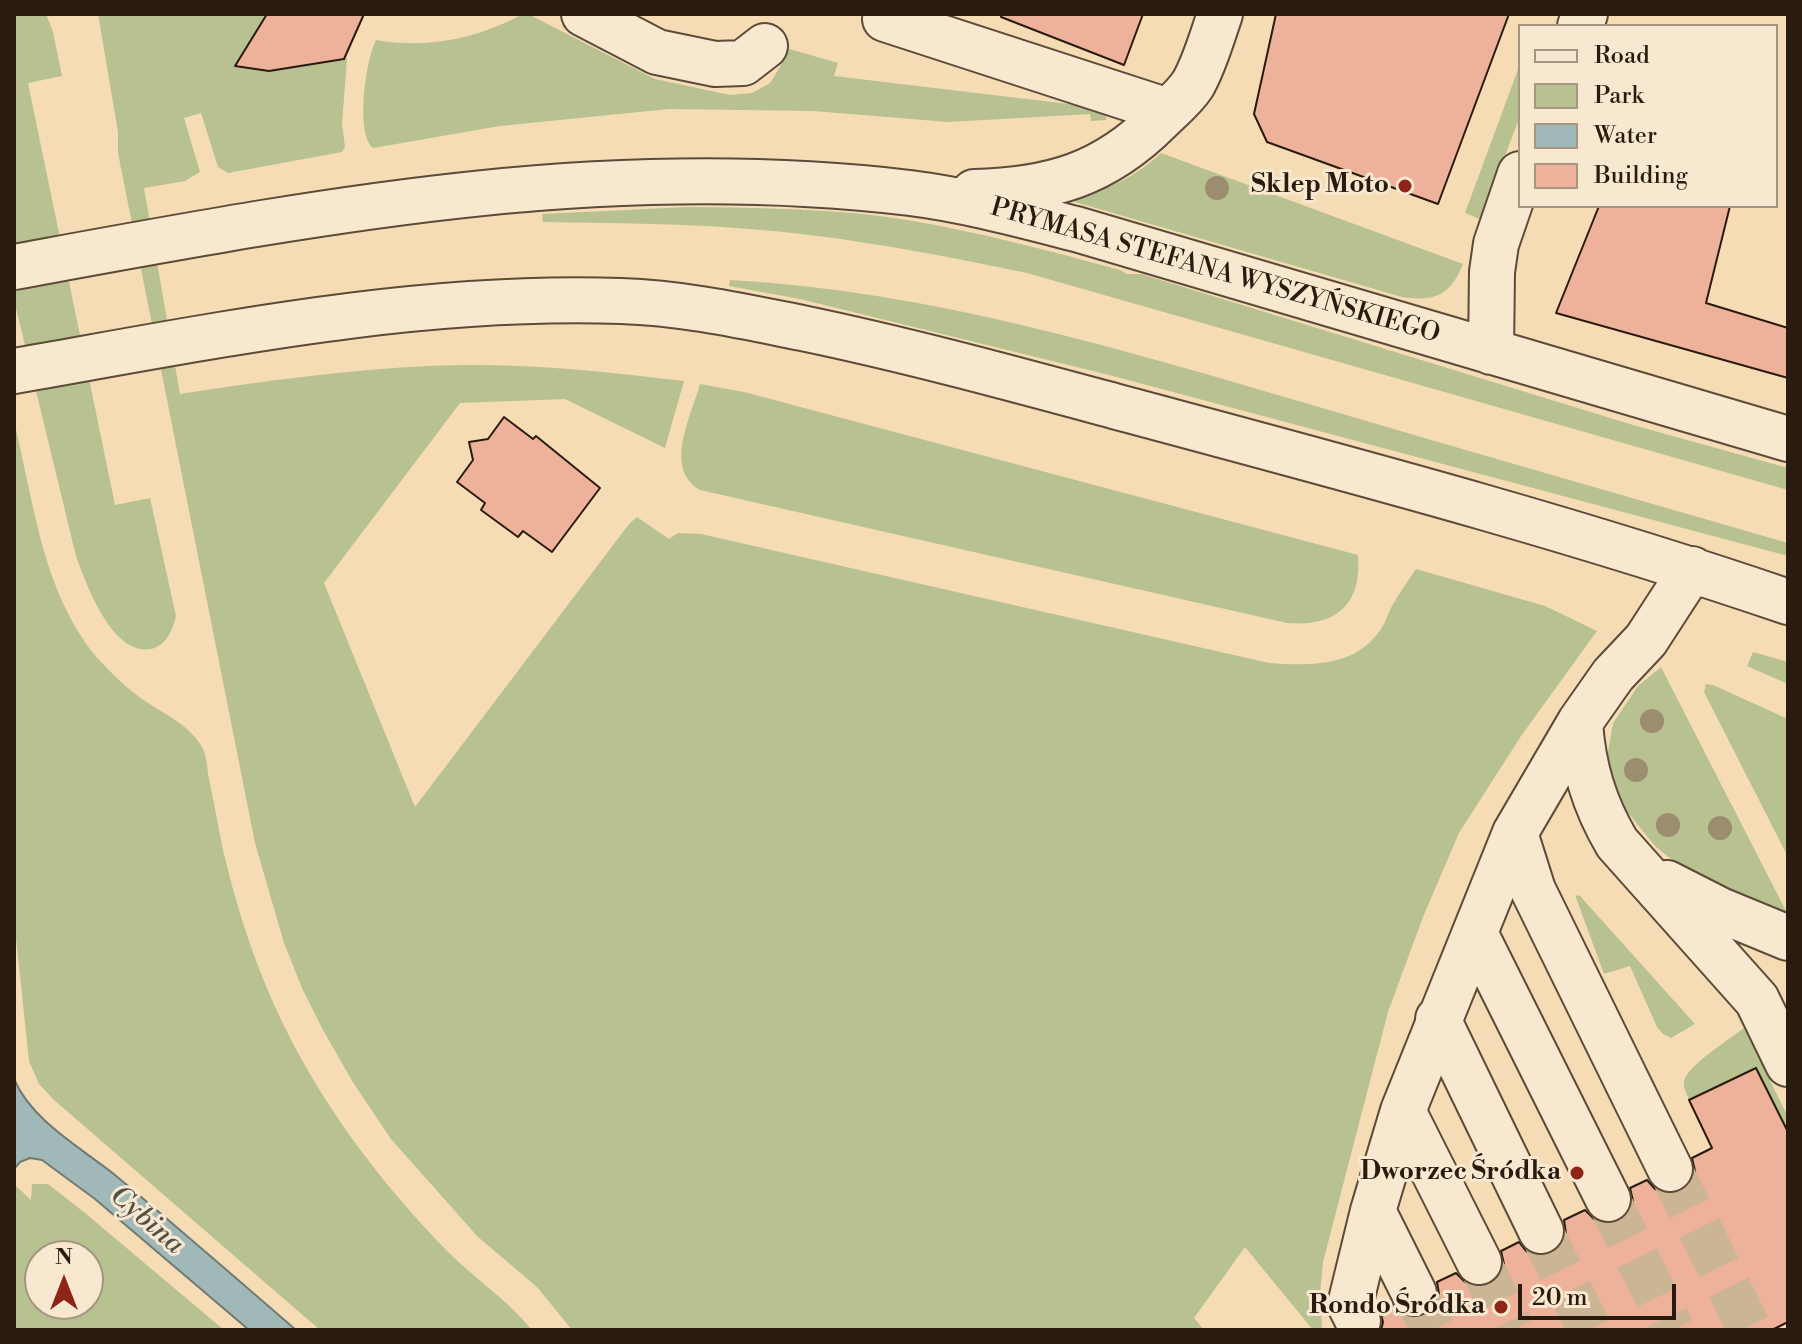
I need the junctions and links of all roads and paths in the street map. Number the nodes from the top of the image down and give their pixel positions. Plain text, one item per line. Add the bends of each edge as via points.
1 (584, 14) edge
2 (1220, 14) edge
3 (885, 19) dead end
4 (765, 46) dead end
5 (1160, 119) junction
6 (1518, 180) edge
7 (912, 193) junction
8 (14, 267) edge
9 (1491, 352) junction
10 (14, 371) edge
11 (1788, 439) edge
12 (1692, 569) junction
13 (1788, 602) edge
14 (1580, 722) junction
15 (1515, 833) junction
16 (1630, 856) junction
17 (1475, 933) junction
18 (1788, 938) edge
19 (1438, 1019) junction
20 (1788, 1064) edge
21 (1403, 1111) junction
22 (1670, 1169) tunnel mouth
23 (1608, 1199) tunnel mouth
24 (1373, 1211) junction
25 (1541, 1231) tunnel mouth
26 (1479, 1262) tunnel mouth
27 (1414, 1293) tunnel mouth
28 (1358, 1321) dead end

1 - 4 street via 657,52 715,64 743,63
2 - 5 street via 1193,83
3 - 5 street
5 - 7 street via 1113,157 1070,179 987,192
6 - 9 street via 1496,244
7 - 8 street, PRYMASA STEFANA WYSZYŃSKIEGO via 720,180 558,185 342,209
7 - 9 street, PRYMASA STEFANA WYSZYŃSKIEGO via 1076,229
9 - 11 street, PRYMASA STEFANA WYSZYŃSKIEGO
10 - 12 street via 348,315 543,300 667,303 958,364 1404,484
12 - 13 street
12 - 14 street via 1646,640
14 - 15 street
14 - 16 street via 1594,800
15 - 17 street
15 - 22 street via 1533,890
16 - 18 street via 1699,901
16 - 20 street via 1757,1000
17 - 19 street
17 - 23 street
19 - 21 street
19 - 25 street
21 - 24 street
21 - 26 street
24 - 27 street
24 - 28 street via 1350,1305

